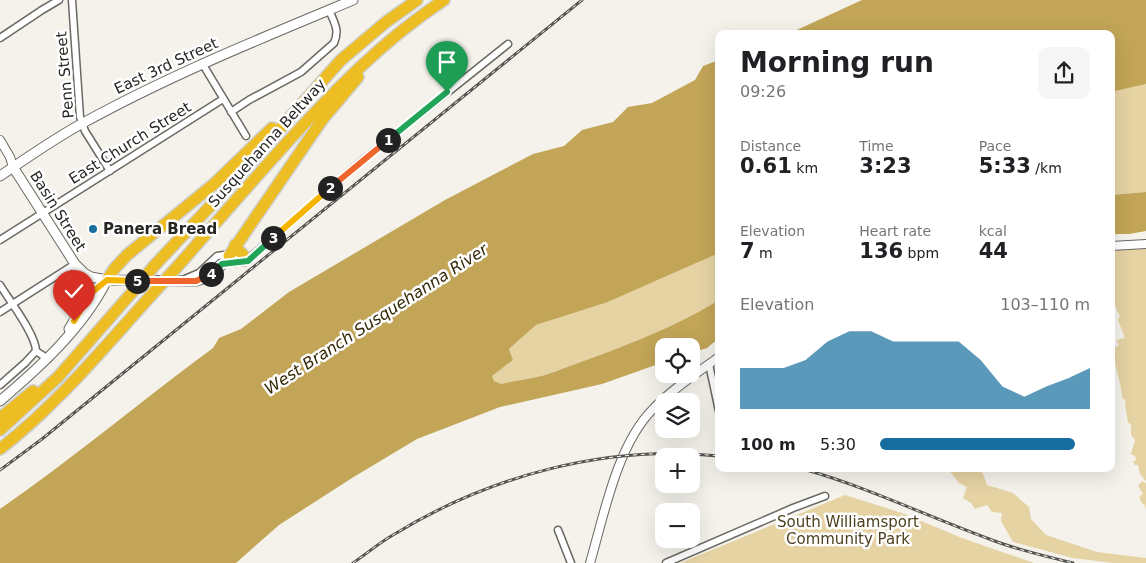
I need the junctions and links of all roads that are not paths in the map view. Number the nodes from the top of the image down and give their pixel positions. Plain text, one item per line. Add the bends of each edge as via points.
1 (60, 0) edge
2 (72, 0) edge
3 (353, 0) edge
4 (417, 0) edge
5 (445, 0) edge
6 (328, 10) junction
7 (0, 38) edge
8 (508, 44) dead end
9 (342, 60) junction
10 (202, 63) junction
11 (222, 99) junction
12 (231, 112) junction
13 (82, 124) junction
14 (246, 136) dead end
15 (0, 140) edge
16 (0, 150) edge
17 (13, 167) junction
18 (110, 170) junction
19 (0, 176) edge
20 (42, 212) junction
21 (0, 240) edge
22 (235, 244) junction
23 (1146, 244) edge
24 (1115, 246) edge
25 (249, 257) junction
26 (225, 260) junction
27 (75, 264) junction
28 (107, 280) junction
29 (0, 286) edge
30 (12, 304) junction
31 (0, 312) edge
32 (74, 321) junction
33 (103, 325) junction
34 (66, 337) junction
35 (107, 344) junction
36 (36, 351) junction
37 (48, 359) junction
38 (715, 360) edge
39 (709, 364) junction
40 (0, 385) edge
41 (715, 392) edge
42 (0, 401) edge
43 (0, 418) edge
44 (0, 430) edge
45 (0, 449) edge
46 (0, 458) edge
47 (824, 496) dead end
48 (558, 530) dead end
49 (571, 563) edge
50 (590, 563) edge
51 (666, 563) edge

1 - 7 street
2 - 13 street, Penn Street
3 - 6 main road, East 3rd Street
4 - 9 highway, Susquehanna Beltway
5 - 22 highway via 348,87
5 - 35 highway, Susquehanna Beltway, bridge via 398,33 349,76
6 - 10 main road, East 3rd Street
6 - 12 street via 337,27 335,41 301,72
8 - 25 street via 363,160
9 - 28 highway via 235,164 127,256
9 - 33 highway, Susquehanna Beltway, bridge
10 - 11 street
10 - 13 main road, East 3rd Street
11 - 12 street
11 - 18 street, East Church Street
12 - 14 street
13 - 17 main road, East 3rd Street
13 - 18 street, Penn Street
15 - 17 street, Basin Street
16 - 17 street, Basin Street
17 - 19 main road, East 3rd Street
17 - 20 main road, Basin Street
18 - 20 street, East Church Street
20 - 21 street, East Church Street
20 - 27 main road, Basin Street
22 - 25 highway via 236,249
22 - 26 highway
23 - 24 street
25 - 26 street
25 - 26 street via 251,260 245,262
26 - 28 main road, Basin Street via 200,280
27 - 28 main road, Basin Street via 92,277
27 - 30 street
27 - 32 main road via 81,295
28 - 32 main road via 90,294
28 - 34 main road via 98,298
29 - 30 street
30 - 31 street
30 - 36 street via 34,339
32 - 34 main road
33 - 43 highway via 46,380
33 - 44 highway, Susquehanna Beltway via 58,377
34 - 37 main road
35 - 45 highway, Susquehanna Beltway via 45,410
35 - 46 highway via 75,386
36 - 37 street
36 - 40 street
37 - 42 main road
38 - 39 street
39 - 41 street
39 - 50 street via 660,403 636,430 620,461
47 - 51 street
48 - 49 street

